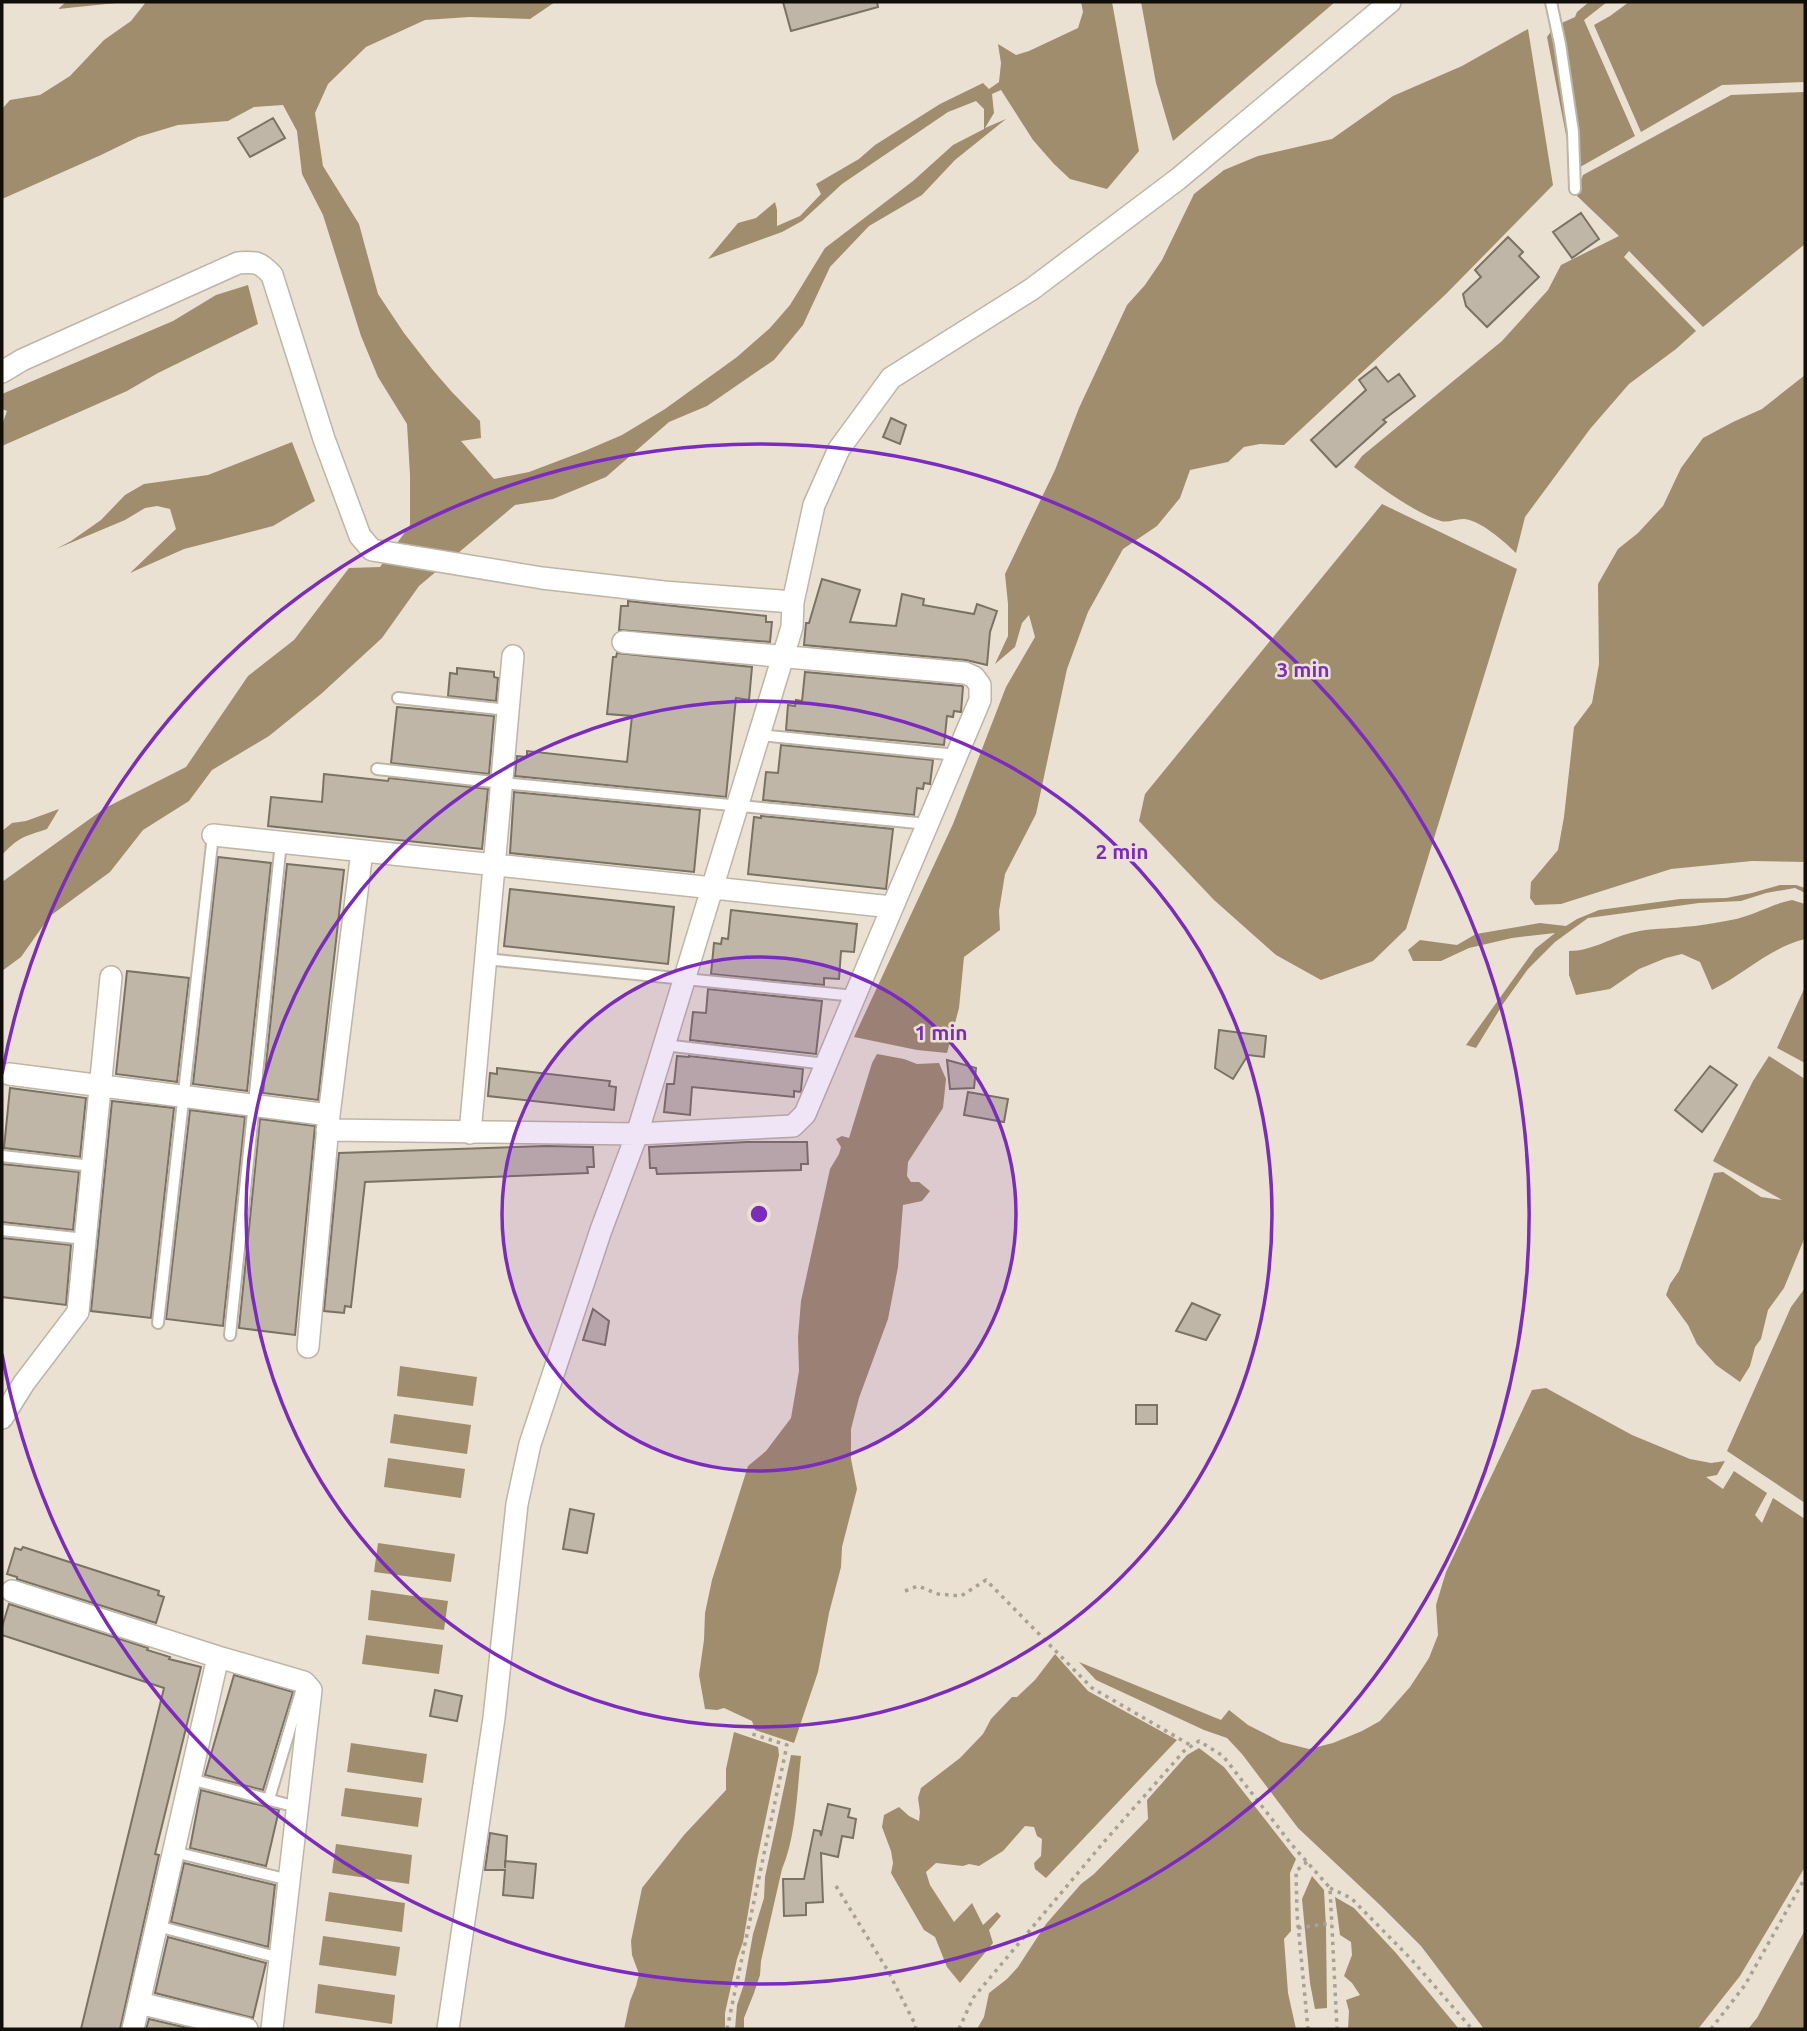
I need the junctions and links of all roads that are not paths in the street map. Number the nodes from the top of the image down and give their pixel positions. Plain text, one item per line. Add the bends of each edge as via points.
1 (1390, 2) edge
2 (1550, 2) edge
3 (1575, 188) dead end
4 (2, 372) edge
5 (793, 602) junction
6 (623, 642) dead end
7 (513, 656) dead end
8 (783, 656) junction
9 (398, 698) dead end
10 (508, 710) junction
11 (759, 735) junction
12 (957, 755) junction
13 (377, 769) dead end
14 (502, 783) junction
15 (737, 806) junction
16 (928, 824) junction
17 (213, 835) joint
18 (281, 842) junction
19 (362, 851) junction
20 (494, 865) junction
21 (712, 889) junction
22 (892, 907) junction
23 (486, 958) junction
24 (111, 977) dead end
25 (685, 979) junction
26 (855, 996) junction
27 (664, 1045) junction
28 (826, 1064) junction
29 (9, 1074) dead end
30 (100, 1085) junction
31 (184, 1096) junction
32 (254, 1105) junction
33 (328, 1123) junction
34 (470, 1133) junction
35 (637, 1134) junction
36 (2, 1156) edge
37 (92, 1166) junction
38 (2, 1230) edge
39 (85, 1239) junction
40 (158, 1323) dead end
41 (230, 1335) dead end
42 (308, 1347) dead end
43 (2, 1418) edge
44 (12, 1591) dead end
45 (218, 1657) junction
46 (304, 1682) junction
47 (190, 1779) junction
48 (269, 1800) junction
49 (297, 1807) junction
50 (174, 1852) junction
51 (289, 1880) junction
52 (157, 1926) junction
53 (280, 1958) junction
54 (139, 2003) junction
55 (133, 2029) edge
56 (247, 2029) edge
57 (272, 2029) edge
58 (448, 2029) edge

1 - 5 street via 1157,195 1032,289 891,379 839,449 814,505
2 - 3 lane via 1573,132
4 - 5 street via 238,263 255,262 272,275 324,439 360,536 372,550 542,578
5 - 8 street
6 - 8 street
7 - 10 street
8 - 11 street
8 - 12 street via 970,675 980,685 981,695
9 - 10 lane
10 - 14 street
11 - 12 lane
11 - 15 street
12 - 16 street
13 - 14 lane
14 - 15 lane
14 - 20 street
15 - 16 lane
15 - 21 street
16 - 22 street
17 - 18 street
17 - 31 lane
18 - 19 street
18 - 32 lane
19 - 20 street
19 - 33 street
20 - 21 street
20 - 23 street
21 - 22 street
21 - 25 street
22 - 26 street
23 - 25 lane
23 - 34 street
24 - 30 street
25 - 26 lane
25 - 27 street
26 - 28 street
27 - 28 lane
27 - 35 street
28 - 35 street via 805,1114 793,1126
29 - 30 street
30 - 31 street
30 - 37 street
31 - 32 street
31 - 40 lane
32 - 33 street
32 - 41 lane
33 - 34 street
33 - 42 street
34 - 35 street
35 - 58 street via 530,1444 517,1504 494,1718
36 - 37 lane
37 - 39 street
38 - 39 lane
39 - 43 street via 78,1312
44 - 45 street
45 - 46 street
45 - 47 street
46 - 48 lane
46 - 49 street via 311,1690
47 - 48 lane
47 - 50 street
48 - 49 lane
49 - 51 street
50 - 51 lane
50 - 52 street
51 - 53 street
52 - 53 lane
52 - 54 street
53 - 57 street
54 - 55 street
54 - 56 street

